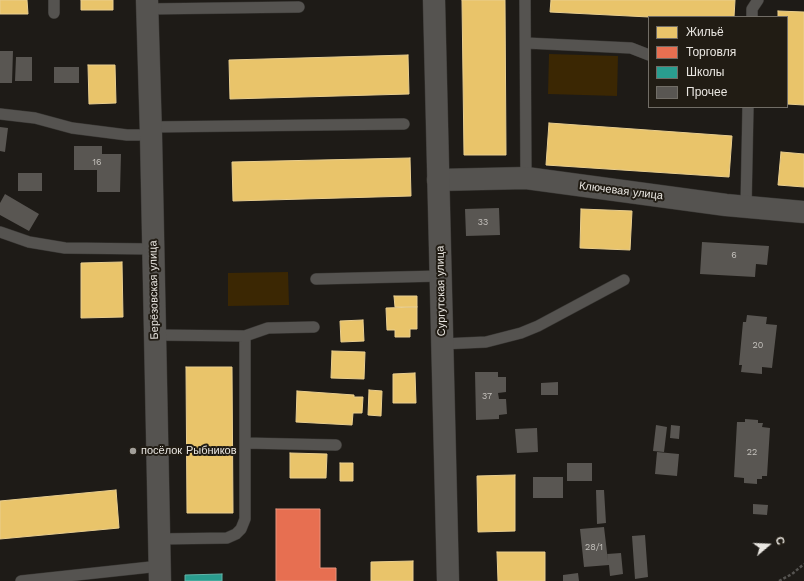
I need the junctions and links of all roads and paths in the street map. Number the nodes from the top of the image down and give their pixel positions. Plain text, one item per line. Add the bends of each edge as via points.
1 (54, 0) edge
2 (434, 0) edge
3 (525, 0) edge
4 (758, 0) edge
5 (147, 4) edge
6 (299, 7) dead end
7 (54, 13) dead end
8 (752, 16) edge
9 (526, 43) junction
10 (648, 54) edge
11 (748, 108) edge
12 (0, 114) edge
13 (404, 124) dead end
14 (151, 131) junction
15 (526, 178) junction
16 (438, 180) junction
17 (746, 207) junction
18 (804, 212) edge
19 (0, 232) edge
20 (153, 249) junction
21 (440, 276) junction
22 (316, 279) dead end
23 (624, 280) dead end
24 (314, 327) dead end
25 (156, 336) junction
26 (245, 336) junction
27 (442, 344) junction
28 (245, 443) junction
29 (336, 444) dead end
30 (159, 539) junction
31 (804, 564) edge
32 (160, 574) edge
33 (21, 581) edge
34 (448, 581) edge
35 (779, 581) edge

1 - 7 lane
2 - 16 street, Сургутская улица
3 - 9 lane
4 - 8 lane via 752,9
5 - 6 lane
5 - 14 street, Берёзовская улица
9 - 10 lane via 631,48
9 - 15 lane
11 - 17 lane
12 - 14 lane via 35,118 72,128 127,135
13 - 14 lane
14 - 20 street, Берёзовская улица
15 - 16 street, Ключевая улица
15 - 17 street, Ключевая улица
16 - 21 street, Сургутская улица
17 - 18 street, Ключевая улица
19 - 20 lane via 29,242 65,248
20 - 25 street, Берёзовская улица
21 - 22 lane
21 - 27 street, Сургутская улица
23 - 27 lane via 520,333 486,342
24 - 26 lane via 268,328
25 - 26 lane
25 - 30 street, Берёзовская улица
26 - 28 lane
27 - 34 street, Сургутская улица
28 - 29 lane
28 - 30 lane via 245,519 241,529 227,538
30 - 32 street, Берёзовская улица
31 - 35 path
32 - 33 lane

